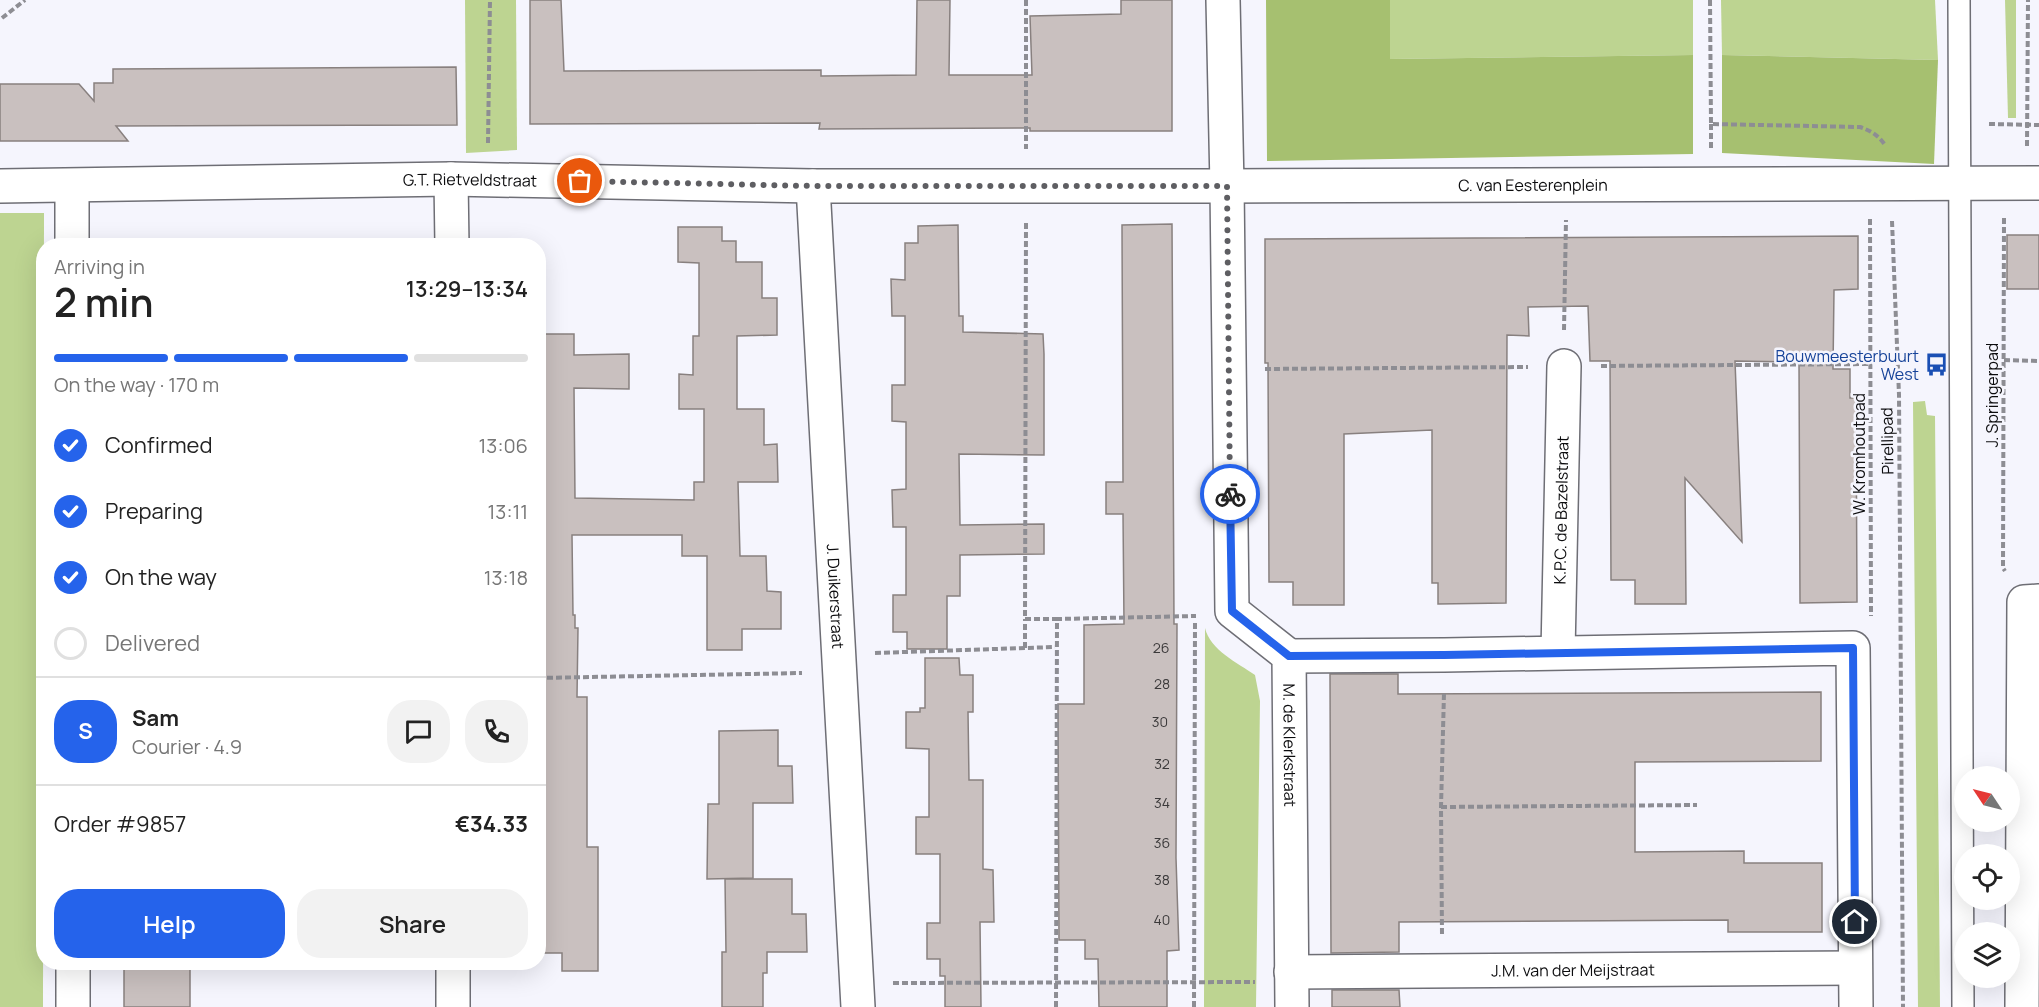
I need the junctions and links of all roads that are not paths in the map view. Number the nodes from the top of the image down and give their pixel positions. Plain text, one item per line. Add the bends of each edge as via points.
1 (1223, 0) edge
2 (1959, 0) edge
3 (451, 179) junction
4 (1960, 183) junction
5 (2023, 183) edge
6 (0, 186) edge
7 (72, 186) junction
8 (813, 186) junction
9 (1227, 186) junction
10 (72, 238) edge
11 (452, 238) edge
12 (1564, 366) road end
13 (2031, 602) edge
14 (1558, 652) junction
15 (1289, 656) junction
16 (1855, 968) junction
17 (74, 970) edge
18 (453, 970) edge
19 (1291, 987) edge
20 (857, 995) edge
21 (73, 1007) edge
22 (453, 1007) edge
23 (1856, 1007) edge
24 (1963, 1007) edge
25 (2022, 1007) edge

1 - 9 street
2 - 4 lane
3 - 7 street, G.T. Rietveldstraat
3 - 8 street, G.T. Rietveldstraat
3 - 11 street
4 - 5 street, C. van Eesterenplein
4 - 9 street, C. van Eesterenplein
4 - 24 lane
6 - 7 street, G.T. Rietveldstraat
7 - 10 street
8 - 9 street, G.T. Rietveldstraat
8 - 20 street, J. Duikerstraat
9 - 15 street via 1232,611
12 - 14 street, K.P.C. de Bazelstraat
13 - 25 street
14 - 15 street
14 - 16 street via 1853,648
15 - 19 street, M. de Klerkstraat
16 - 19 street, J.M. van der Meijstraat via 1443,970
16 - 23 street
17 - 21 street
18 - 22 street

